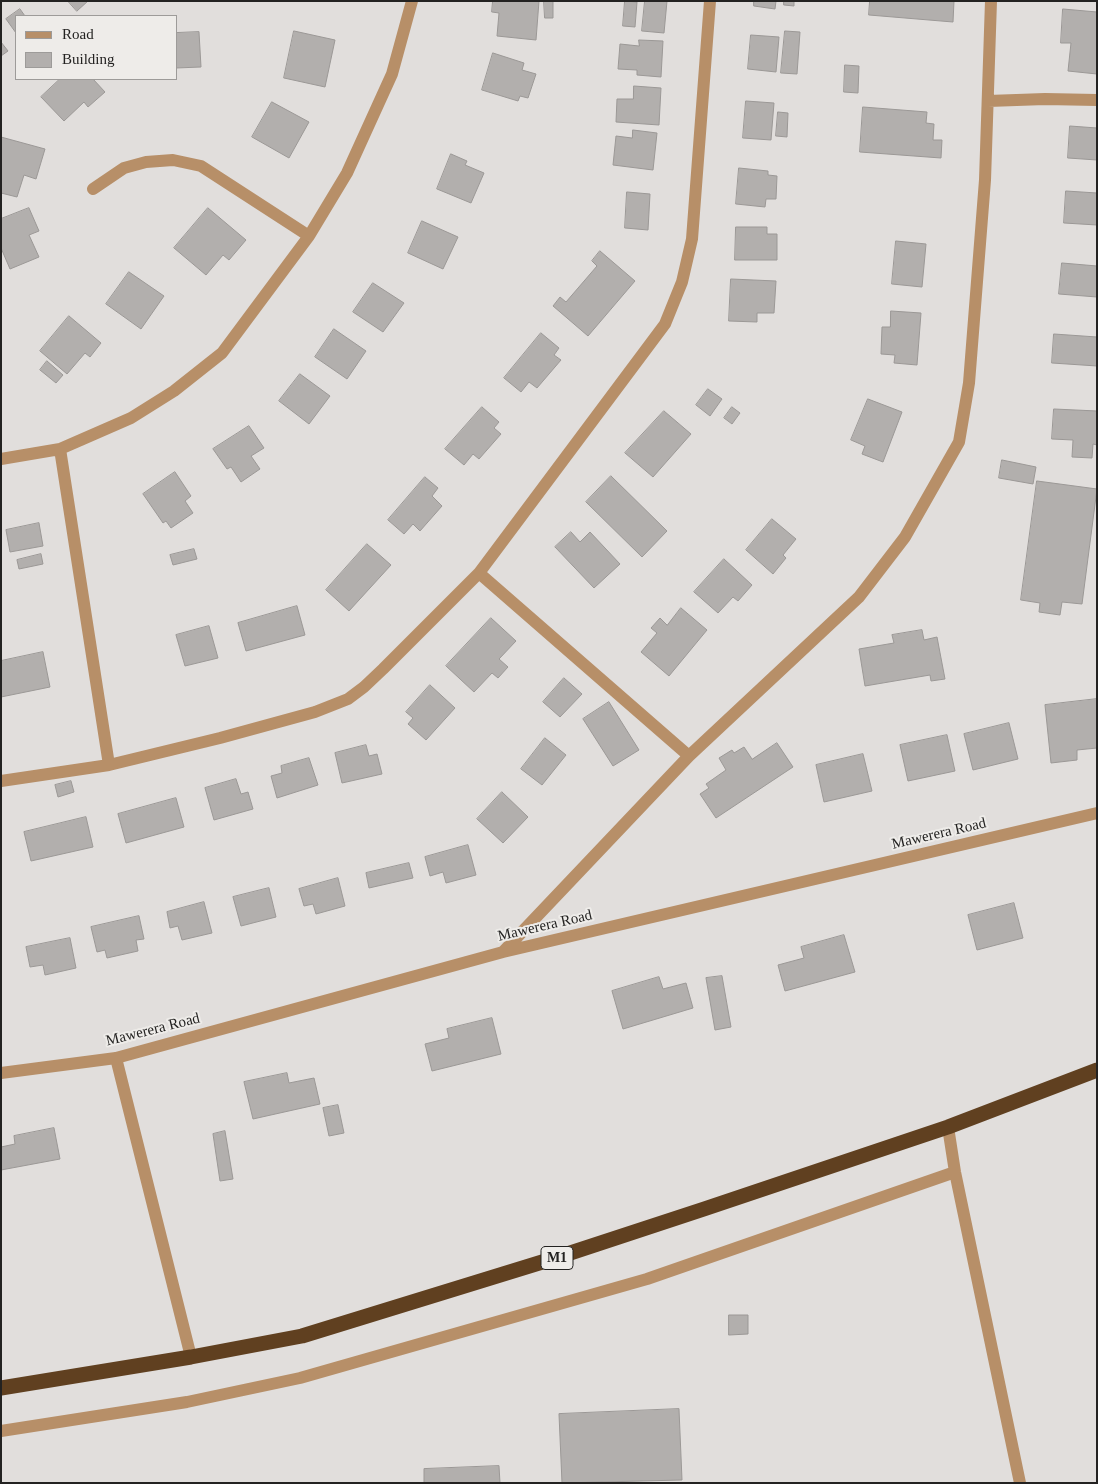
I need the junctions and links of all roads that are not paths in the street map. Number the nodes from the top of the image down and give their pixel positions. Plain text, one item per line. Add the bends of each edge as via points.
1 (412, 1) edge
2 (710, 1) edge
3 (991, 1) edge
4 (1097, 100) edge
5 (988, 101) junction
6 (93, 189) dead end
7 (310, 236) junction
8 (60, 449) junction
9 (1, 459) edge
10 (479, 573) junction
11 (688, 756) junction
12 (110, 765) junction
13 (1, 781) edge
14 (1097, 813) edge
15 (502, 952) junction
16 (116, 1058) junction
17 (1097, 1070) edge
18 (1, 1073) edge
19 (948, 1127) junction
20 (955, 1172) junction
21 (191, 1357) junction
22 (1, 1388) edge
23 (1, 1431) edge
24 (1020, 1483) edge

1 - 7 street via 392,74 347,173
2 - 10 street via 692,239 682,282 665,324
3 - 5 street
4 - 5 street
5 - 11 street via 969,383 959,442 906,537 859,597
6 - 7 street via 124,168 146,162 173,160 201,166
7 - 8 street via 222,353 131,418
8 - 9 street
8 - 12 street
10 - 11 street
10 - 12 street via 377,675 348,699 306,715
11 - 15 street
12 - 13 street
14 - 15 street, Mawerera Road
15 - 16 street, Mawerera Road
16 - 18 street, Mawerera Road
16 - 21 street
17 - 19 highway, M1
19 - 20 street
19 - 21 highway, M1 via 406,1305 302,1336
20 - 23 street via 647,1279 300,1378 187,1402
20 - 24 street
21 - 22 highway, M1

